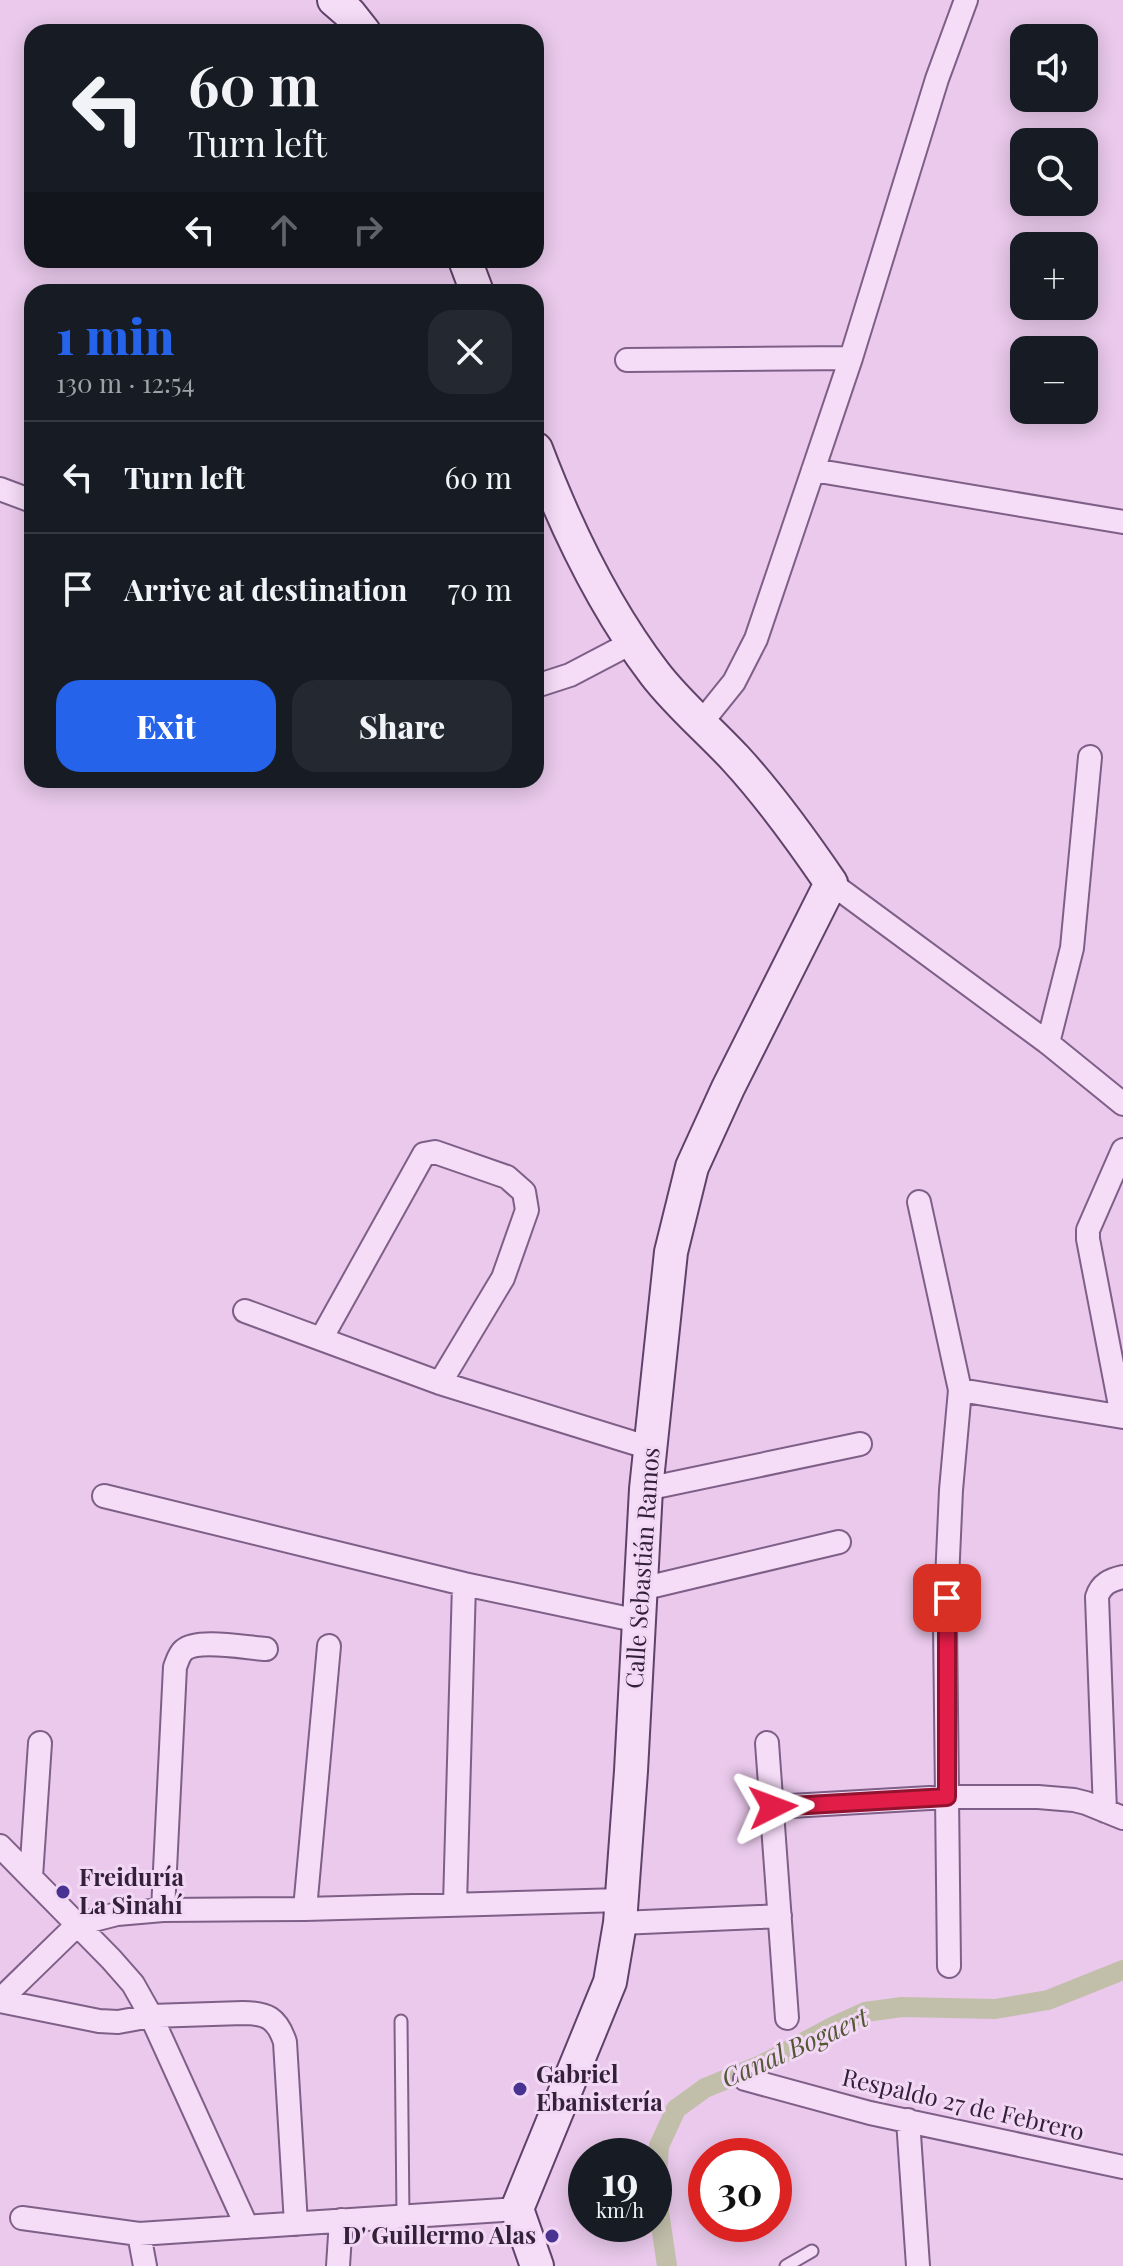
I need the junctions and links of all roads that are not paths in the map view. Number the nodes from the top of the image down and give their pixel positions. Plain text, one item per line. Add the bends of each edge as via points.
1 (334, 0) edge
2 (966, 0) edge
3 (358, 24) edge
4 (851, 358) junction
5 (627, 360) dead end
6 (544, 467) edge
7 (813, 470) junction
8 (0, 489) edge
9 (24, 498) edge
10 (1123, 522) edge
11 (633, 642) junction
12 (544, 683) edge
13 (701, 723) junction
14 (1090, 757) dead end
15 (831, 883) junction
16 (1048, 1043) junction
17 (1123, 1104) edge
18 (1123, 1150) edge
19 (919, 1202) dead end
20 (245, 1311) dead end
21 (321, 1339) junction
22 (440, 1383) junction
23 (960, 1390) junction
24 (1122, 1416) edge
25 (860, 1444) dead end
26 (650, 1448) junction
27 (646, 1489) junction
28 (104, 1496) dead end
29 (839, 1542) dead end
30 (1123, 1577) edge
31 (464, 1584) junction
32 (641, 1589) junction
33 (639, 1621) junction
34 (329, 1646) dead end
35 (266, 1649) dead end
36 (40, 1743) dead end
37 (767, 1743) dead end
38 (947, 1797) junction
39 (773, 1807) junction
40 (1114, 1815) edge
41 (0, 1846) edge
42 (31, 1877) junction
43 (455, 1904) junction
44 (305, 1909) junction
45 (163, 1910) junction
46 (620, 1912) junction
47 (780, 1916) junction
48 (78, 1924) junction
49 (949, 1966) dead end
50 (0, 2000) edge
51 (151, 2016) junction
52 (787, 2018) dead end
53 (401, 2021) dead end
54 (745, 2079) dead end
55 (908, 2120) junction
56 (1123, 2167) edge
57 (517, 2209) junction
58 (22, 2218) dead end
59 (403, 2218) junction
60 (341, 2220) junction
61 (296, 2224) junction
62 (247, 2227) junction
63 (139, 2234) junction
64 (812, 2251) dead end
65 (145, 2266) edge
66 (338, 2266) edge
67 (537, 2266) edge
68 (786, 2266) edge
69 (918, 2266) edge

1 - 3 main road
2 - 4 street
4 - 5 street
4 - 7 street
6 - 11 main road via 586,564
7 - 10 street
7 - 13 street via 756,639 734,682
8 - 9 street
11 - 12 street
11 - 13 main road via 656,676
13 - 15 main road via 779,809
14 - 16 street via 1072,948
15 - 16 street
15 - 26 main road, Calle Sebastián Ramos via 692,1167 671,1252
16 - 17 street
18 - 24 street via 1088,1230
19 - 23 street
20 - 21 street
21 - 22 street
21 - 22 street via 424,1154 435,1152 507,1177 524,1192 527,1210 503,1278
22 - 26 street
23 - 24 street
23 - 38 street via 945,1625
25 - 27 street
26 - 27 main road, Calle Sebastián Ramos
27 - 32 main road, Calle Sebastián Ramos
28 - 31 street
29 - 32 street
30 - 40 street via 1099,1589 1097,1597
31 - 33 street
31 - 43 street
32 - 33 main road, Calle Sebastián Ramos
33 - 46 main road, Calle Sebastián Ramos
34 - 44 street
35 - 45 street via 203,1644 184,1650 178,1658
36 - 42 street
37 - 39 street
38 - 39 street
38 - 40 street via 1059,1798
38 - 49 street
39 - 47 street
41 - 42 street
42 - 48 street
43 - 44 street
43 - 46 street
44 - 45 street
45 - 48 street
46 - 47 street
46 - 57 main road, Calle Sebastián Ramos via 610,1982
47 - 52 street
48 - 50 street
48 - 51 street via 133,1984
50 - 51 street via 99,2021
51 - 61 street via 257,2013 280,2026
51 - 62 street
53 - 59 lane
54 - 55 street, Respaldo 27 de Febrero
55 - 56 street, Respaldo 27 de Febrero
55 - 69 street
57 - 59 street
57 - 67 main road
58 - 63 street
59 - 60 street
60 - 61 street
60 - 66 street
61 - 62 street
62 - 63 street
63 - 65 street
64 - 68 lane

